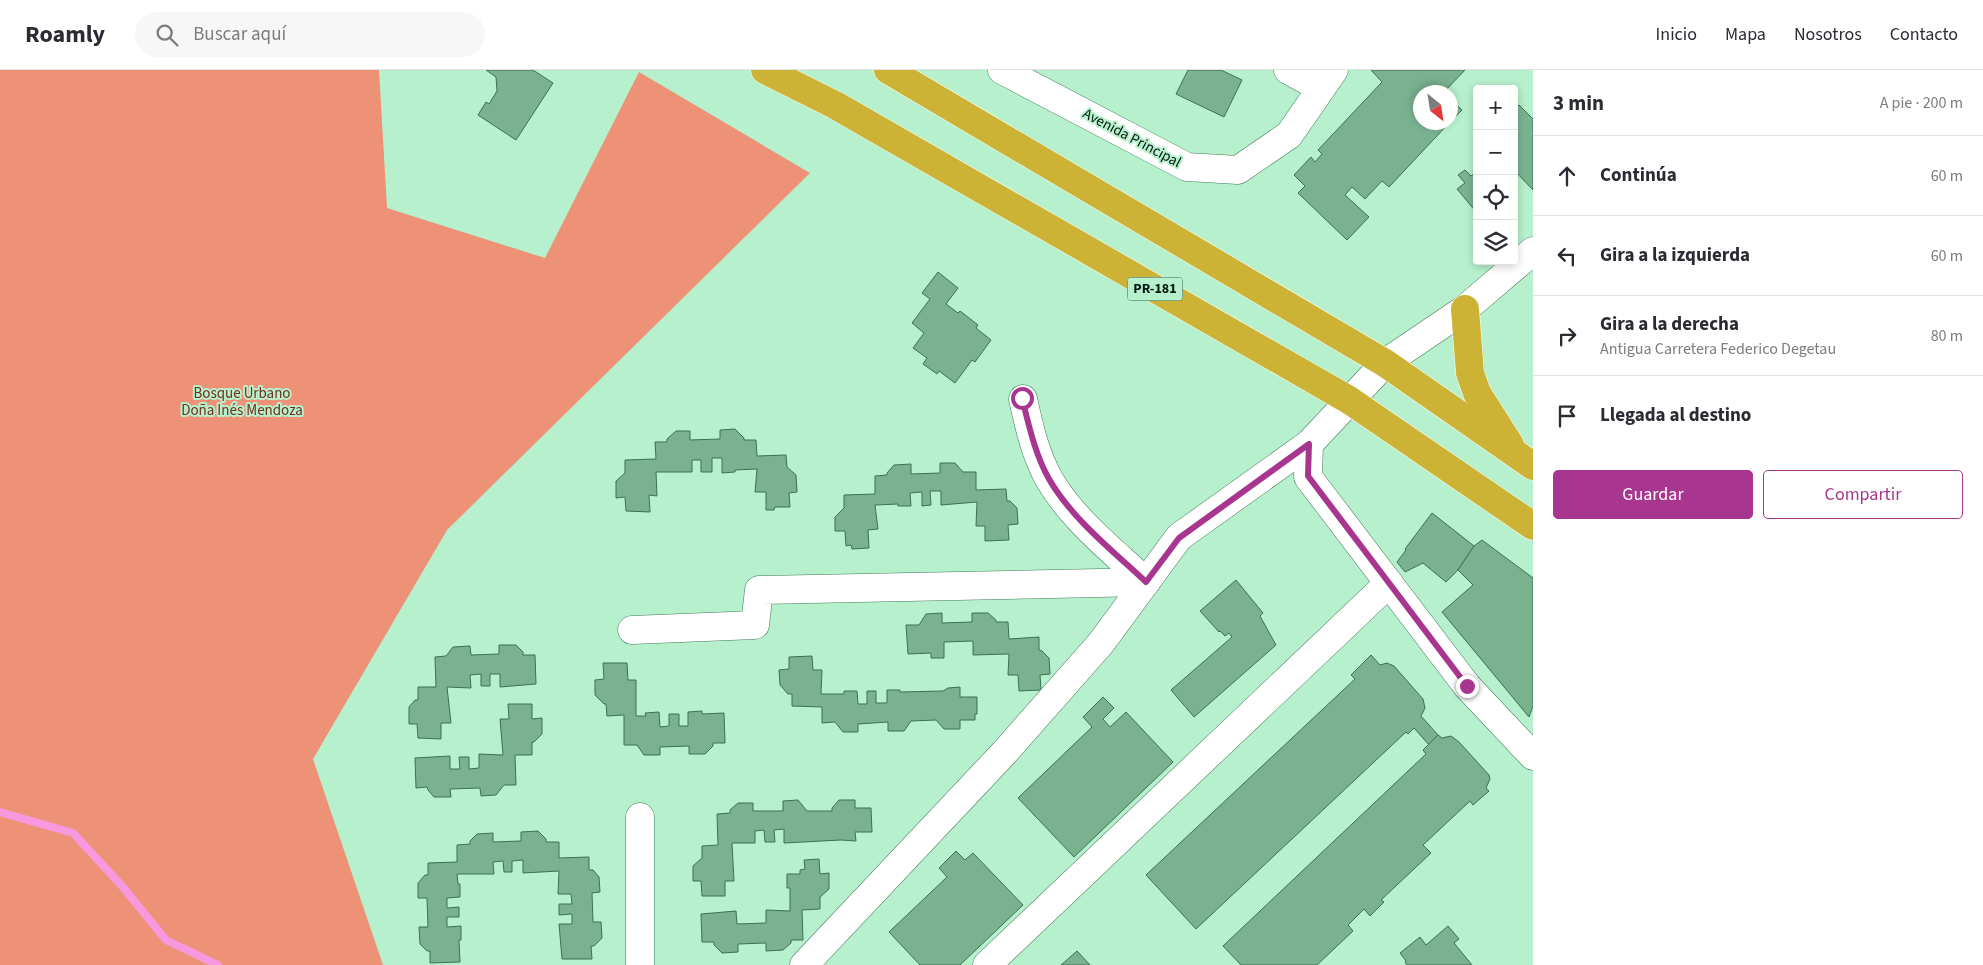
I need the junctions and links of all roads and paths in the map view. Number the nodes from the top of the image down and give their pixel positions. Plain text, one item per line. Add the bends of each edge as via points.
1 (765, 70) edge
2 (888, 70) edge
3 (1002, 70) edge
4 (1288, 70) edge
5 (1327, 79) edge
6 (1533, 251) edge
7 (1465, 309) junction
8 (1385, 363) junction
9 (1022, 398) dead end
10 (1350, 400) junction
11 (1309, 444) junction
12 (1525, 460) edge
13 (1533, 526) edge
14 (1146, 582) junction
15 (1389, 584) junction
16 (632, 630) dead end
17 (1533, 756) edge
18 (640, 817) dead end
19 (640, 965) edge
20 (804, 965) edge
21 (987, 965) edge

1 - 10 highway, PR-181 via 835,106
2 - 8 highway
3 - 5 street, Avenida Principal via 1187,167 1238,170 1290,135
4 - 5 street
6 - 7 street
7 - 8 street
7 - 12 highway via 1470,374 1477,393
8 - 10 street
8 - 12 highway
9 - 14 street via 1033,443 1049,479 1083,524
10 - 11 street
10 - 13 highway, PR-181
11 - 14 street via 1179,538
11 - 15 street via 1308,476
14 - 16 street via 758,590 755,625
14 - 20 street via 1101,643 1004,753
15 - 17 street via 1467,686
15 - 21 street
18 - 19 street

